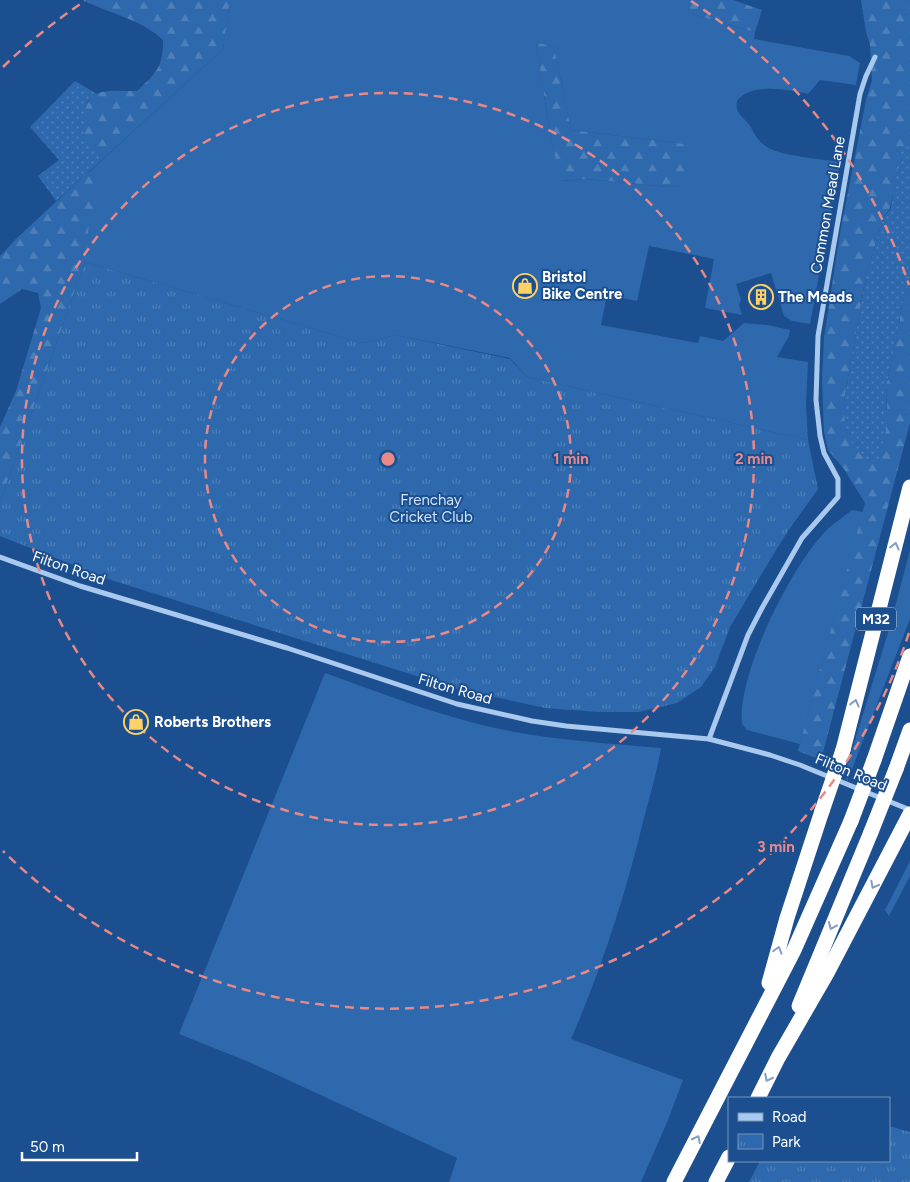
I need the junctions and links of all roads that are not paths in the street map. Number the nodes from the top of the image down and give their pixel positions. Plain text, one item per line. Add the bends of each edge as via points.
1 (875, 58) dead end
2 (910, 487) edge
3 (0, 557) edge
4 (910, 656) edge
5 (910, 730) edge
6 (708, 739) junction
7 (910, 812) edge
8 (760, 1013) junction
9 (778, 1058) junction
10 (758, 1097) edge
11 (728, 1159) edge
12 (674, 1182) edge
13 (716, 1182) edge

1 - 6 street, Common Mead Lane via 860,94 818,336 816,400 820,436 824,453 838,479 838,496 802,538 777,578 748,635
8 -> 2 highway, M32, bridge via 787,918 843,750
3 - 6 street, Filton Road via 99,592 287,648 457,704 566,726
4 - 8 highway, M32, bridge via 851,822 794,950
5 -> 9 highway, bridge
6 - 7 street, Filton Road via 800,765
7 -> 9 highway via 827,973
12 -> 8 highway, M32
9 -> 10 highway
11 - 13 highway

